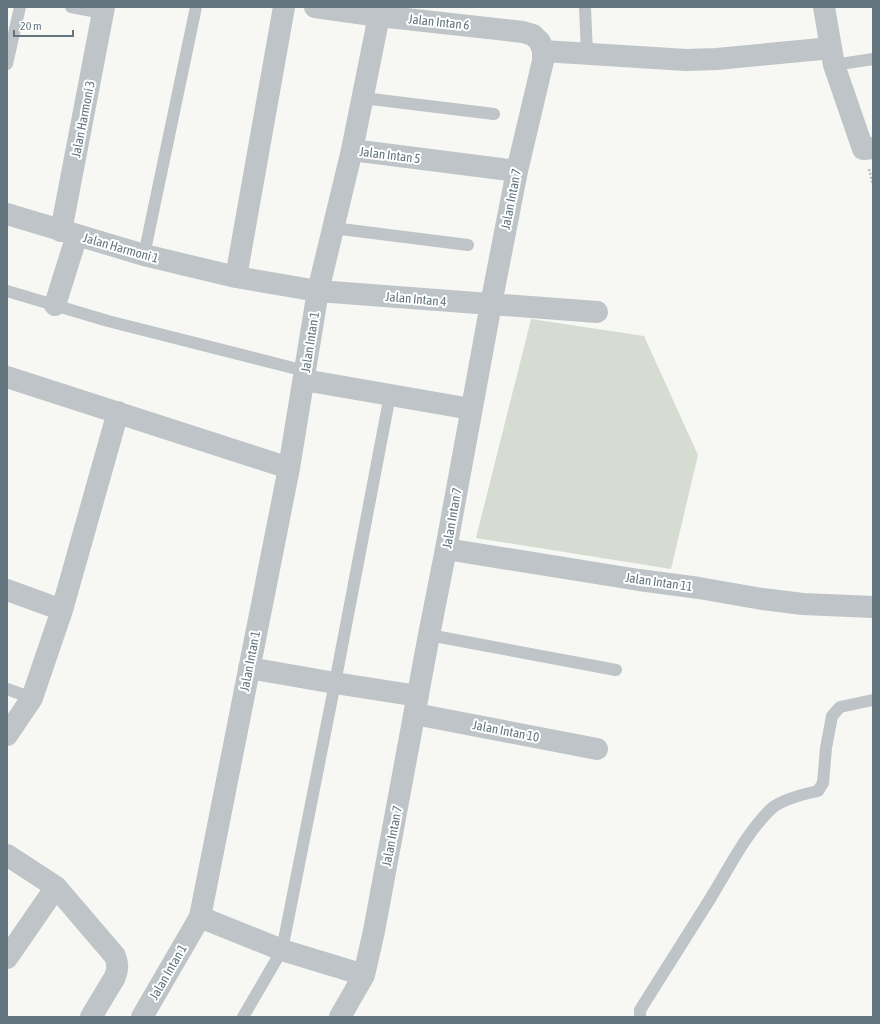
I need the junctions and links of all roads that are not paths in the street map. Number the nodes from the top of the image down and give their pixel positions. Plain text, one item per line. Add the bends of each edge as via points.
1 (20, 7) edge
2 (71, 7) edge
3 (196, 7) edge
4 (284, 7) edge
5 (315, 7) edge
6 (585, 7) edge
7 (824, 7) edge
8 (103, 10) edge
9 (380, 11) edge
10 (544, 51) junction
11 (587, 54) junction
12 (833, 57) junction
13 (873, 59) edge
14 (7, 64) edge
15 (363, 98) junction
16 (494, 114) dead end
17 (873, 148) edge
18 (352, 150) junction
19 (516, 171) junction
20 (7, 214) edge
21 (333, 228) junction
22 (69, 233) junction
23 (468, 245) dead end
24 (144, 255) junction
25 (236, 277) junction
26 (7, 291) edge
27 (318, 291) junction
28 (491, 304) junction
29 (55, 305) junction
30 (597, 312) dead end
31 (305, 376) junction
32 (7, 377) edge
33 (390, 395) junction
34 (471, 409) junction
35 (118, 412) junction
36 (289, 468) junction
37 (446, 549) junction
38 (7, 590) edge
39 (873, 607) edge
40 (62, 610) junction
41 (429, 635) junction
42 (249, 668) junction
43 (616, 670) dead end
44 (335, 683) junction
45 (7, 689) edge
46 (32, 698) junction
47 (873, 700) edge
48 (416, 705) junction
49 (7, 735) edge
50 (597, 749) dead end
51 (7, 855) edge
52 (56, 887) junction
53 (200, 917) junction
54 (282, 950) junction
55 (7, 958) edge
56 (364, 975) junction
57 (91, 1017) edge
58 (142, 1017) edge
59 (243, 1017) edge
60 (340, 1017) edge
61 (640, 1017) edge

1 - 14 lane
2 - 8 lane
3 - 24 lane
4 - 25 street
5 - 9 street, Jalan Intan 6
6 - 11 lane
7 - 12 street
8 - 22 street, Jalan Harmoni 3
9 - 10 street, Jalan Intan 6 via 523,32 533,35
9 - 15 street, Jalan Intan 5
10 - 11 street
10 - 19 street, Jalan Intan 7
11 - 12 street via 686,60
12 - 13 lane
12 - 17 street via 863,150
15 - 16 lane
15 - 18 street, Jalan Intan 5
18 - 19 street, Jalan Intan 5
18 - 21 street, Jalan Intan 1
19 - 28 street, Jalan Intan 7
20 - 22 street, Jalan Harmoni 1
21 - 23 lane
21 - 27 street, Jalan Intan 1
22 - 24 street, Jalan Harmoni 1
22 - 29 street, Jalan Harmoni 3
24 - 25 street, Jalan Harmoni 1
25 - 27 street, Jalan Intan 4
26 - 29 lane
27 - 28 street, Jalan Intan 4
27 - 31 street, Jalan Intan 1
28 - 30 street, Jalan Intan 4
28 - 34 street, Jalan Intan 7
29 - 31 lane
31 - 33 street
31 - 36 street, Jalan Intan 1
32 - 35 street
33 - 34 street
33 - 44 lane
34 - 37 street, Jalan Intan 7
35 - 36 street
35 - 40 street
36 - 42 street, Jalan Intan 1
37 - 39 street, Jalan Intan 11 via 762,599 803,604
37 - 41 street, Jalan Intan 7
38 - 40 street
40 - 46 street
41 - 43 lane
41 - 48 street, Jalan Intan 7
42 - 44 street, Jalan Intan 10
42 - 53 street, Jalan Intan 1
44 - 48 street, Jalan Intan 10
44 - 54 lane
45 - 46 lane
46 - 49 street
47 - 61 lane via 840,707 832,716 823,783 818,791 792,798 773,808 758,825 744,843 640,1010
48 - 50 street, Jalan Intan 10
48 - 56 street, Jalan Intan 7
51 - 52 street
52 - 55 street
52 - 57 street via 115,956 118,963 115,977
53 - 54 street
53 - 58 street, Jalan Intan 1
54 - 56 street
54 - 59 lane
56 - 60 street, Jalan Intan 7

